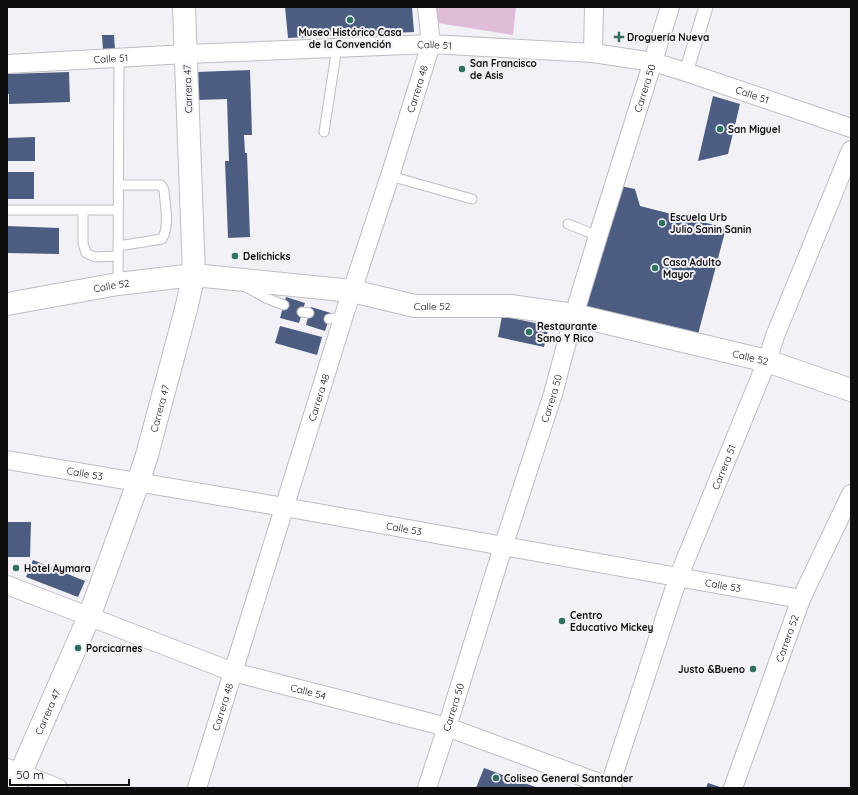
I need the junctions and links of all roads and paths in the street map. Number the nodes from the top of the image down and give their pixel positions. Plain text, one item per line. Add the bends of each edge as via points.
1 (184, 7) edge
2 (427, 7) edge
3 (594, 7) edge
4 (670, 7) edge
5 (706, 7) edge
6 (431, 44) junction
7 (337, 47) junction
8 (593, 53) junction
9 (186, 54) junction
10 (119, 59) junction
11 (652, 62) junction
12 (7, 64) edge
13 (686, 72) junction
14 (851, 128) edge
15 (324, 132) dead end
16 (851, 150) edge
17 (390, 176) junction
18 (118, 185) junction
19 (472, 199) dead end
20 (7, 210) edge
21 (83, 210) junction
22 (118, 210) junction
23 (568, 224) dead end
24 (598, 236) junction
25 (118, 246) junction
26 (118, 256) junction
27 (194, 275) junction
28 (232, 279) junction
29 (118, 284) junction
30 (352, 291) junction
31 (7, 304) edge
32 (284, 305) dead end
33 (345, 312) junction
34 (574, 315) junction
35 (329, 319) dead end
36 (767, 361) junction
37 (851, 390) edge
38 (7, 460) edge
39 (138, 483) junction
40 (851, 494) edge
41 (284, 507) junction
42 (503, 547) junction
43 (678, 578) junction
44 (7, 584) edge
45 (801, 599) junction
46 (89, 617) junction
47 (233, 672) junction
48 (447, 727) junction
49 (14, 777) edge
50 (58, 788) edge
51 (197, 788) edge
52 (427, 788) edge
53 (611, 788) edge
54 (733, 788) edge

1 - 9 street, Carrera 47
2 - 6 street, Carrera 48
3 - 8 street
4 - 11 street, Carrera 50
5 - 13 street
6 - 7 street, Calle 51
6 - 8 street, Calle 51
6 - 17 street, Carrera 48
7 - 9 street, Calle 51
7 - 15 lane
8 - 11 street, Calle 51
9 - 10 street, Calle 51
9 - 27 street, Carrera 47
10 - 12 street, Calle 51
10 - 18 lane
11 - 13 street, Calle 51
11 - 24 street, Carrera 50
13 - 14 street, Calle 51
16 - 36 street, Carrera 51
17 - 19 lane
17 - 30 street, Carrera 48
18 - 22 lane
18 - 25 lane via 161,185 164,190 166,232 162,239
20 - 21 lane
21 - 22 lane
21 - 26 lane via 83,243 86,253 95,257
22 - 25 lane
23 - 24 lane
24 - 34 street, Carrera 50
25 - 26 lane
26 - 29 lane
27 - 28 street, Calle 52
27 - 29 street, Calle 52
27 - 39 street, Carrera 47
28 - 30 street, Calle 52
28 - 32 lane
29 - 31 street, Calle 52
30 - 33 street, Carrera 48
30 - 34 street, Calle 52 via 415,306 510,306
33 - 35 lane
33 - 41 street, Carrera 48
34 - 36 street, Calle 52
34 - 42 street, Carrera 50 via 553,394
36 - 37 street, Calle 52
36 - 43 street, Carrera 51
38 - 39 street, Calle 53
39 - 41 street, Calle 53
39 - 46 street, Carrera 47
40 - 45 street, Carrera 52
41 - 42 street, Calle 53
41 - 47 street, Carrera 48
42 - 43 street, Calle 53
42 - 48 street, Carrera 50
43 - 45 street, Calle 53
43 - 53 street, Carrera 51
44 - 46 street, Calle 54
45 - 54 street, Carrera 52
46 - 47 street, Calle 54
46 - 49 street, Carrera 47
47 - 48 street, Calle 54
47 - 51 street, Carrera 48
48 - 52 street, Carrera 50
48 - 53 street, Calle 54
49 - 50 street

